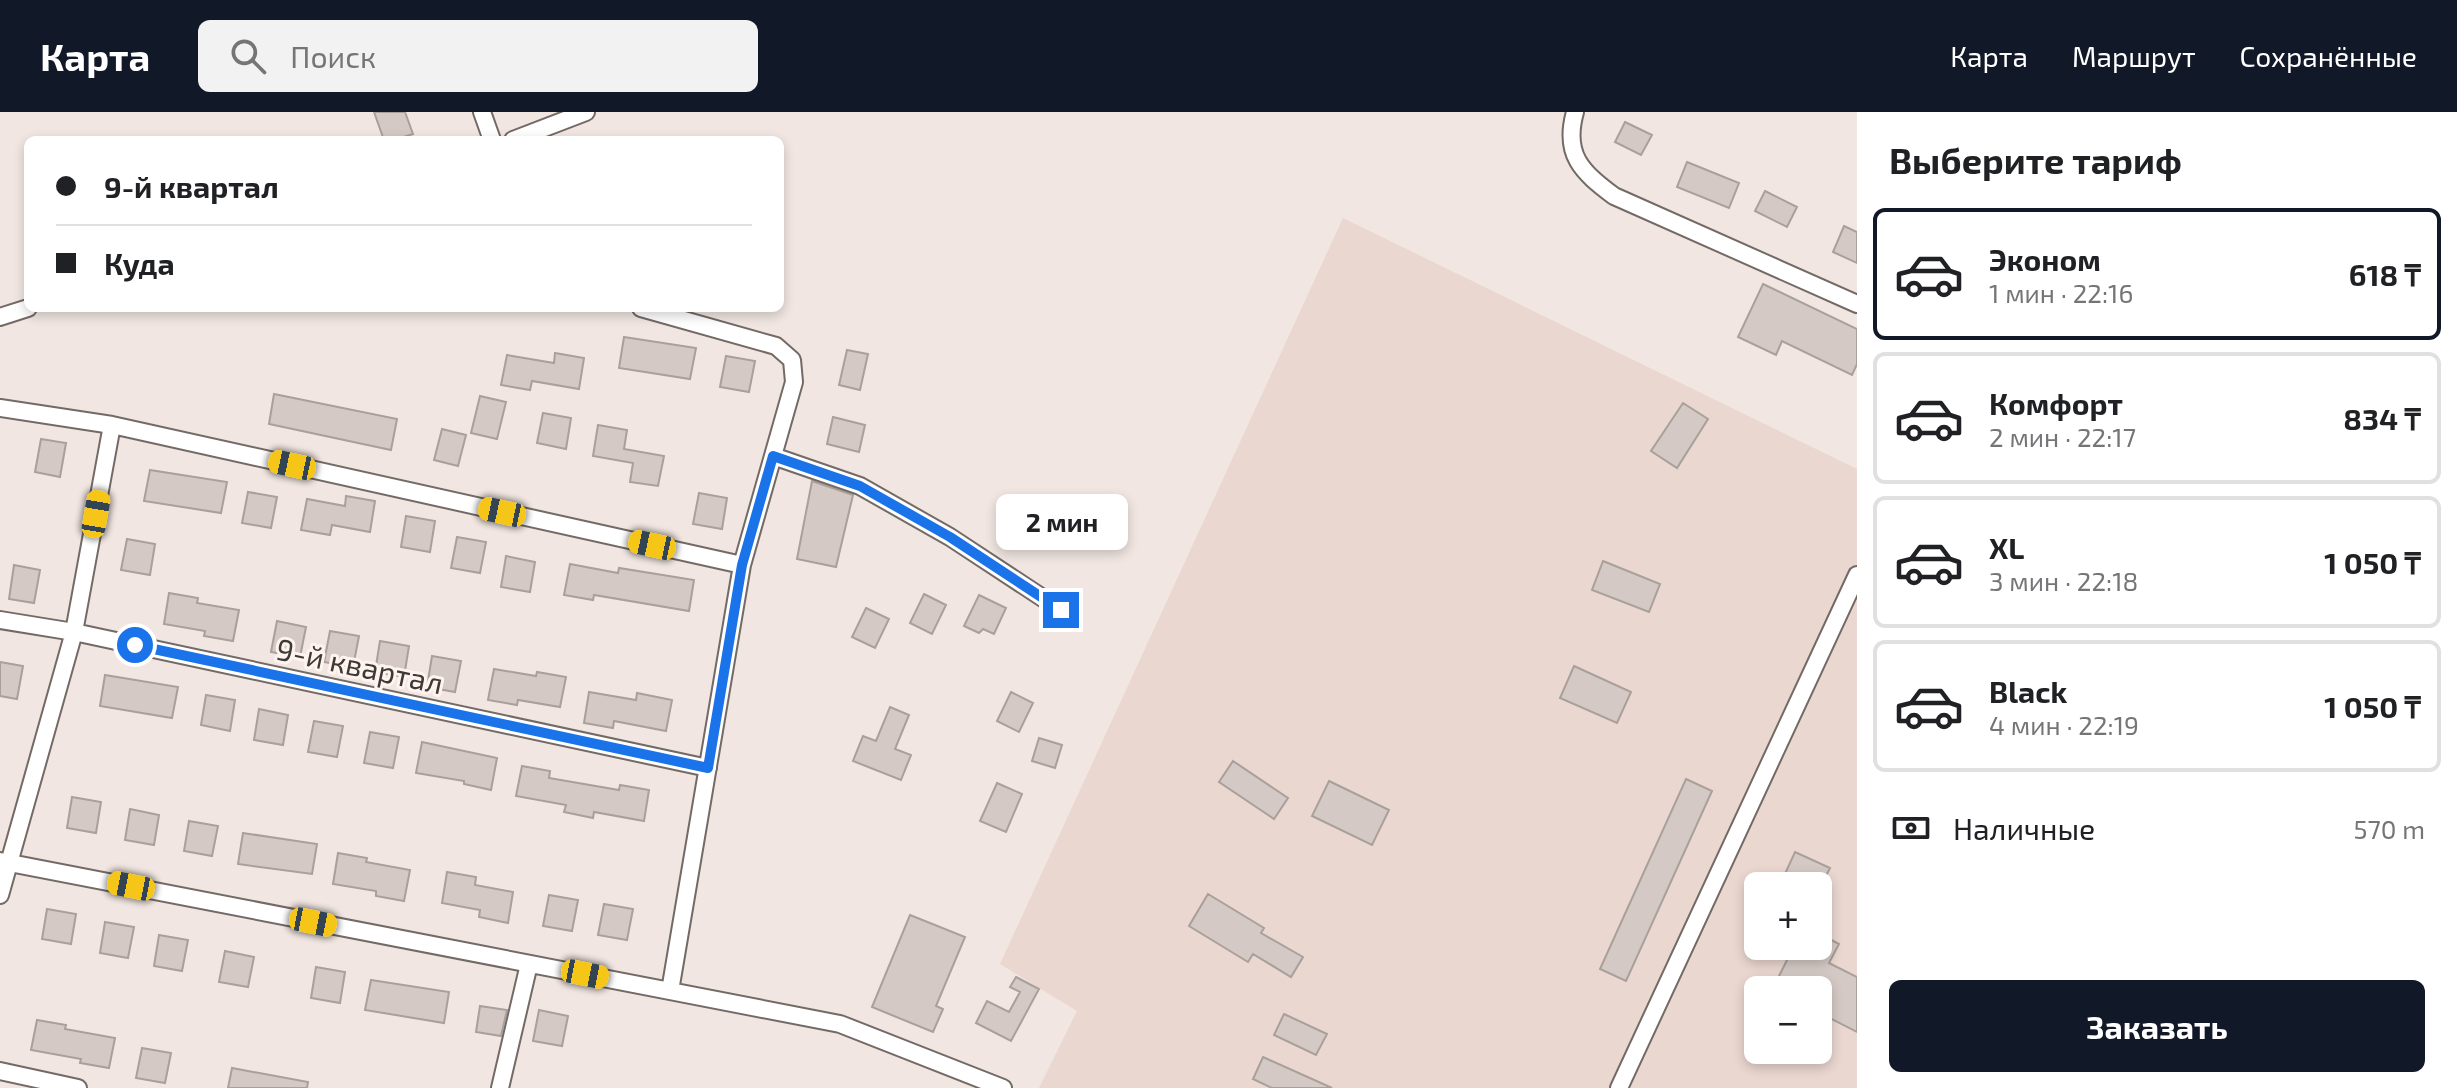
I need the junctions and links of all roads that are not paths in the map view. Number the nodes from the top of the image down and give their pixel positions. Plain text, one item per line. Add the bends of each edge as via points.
1 (482, 112) edge
2 (586, 112) edge
3 (1575, 112) edge
4 (491, 136) edge
5 (523, 136) edge
6 (1857, 304) edge
7 (24, 309) edge
8 (655, 312) edge
9 (0, 317) edge
10 (0, 408) edge
11 (112, 425) junction
12 (773, 456) junction
13 (742, 565) junction
14 (1857, 575) edge
15 (1061, 610) dead end
16 (0, 620) edge
17 (74, 632) junction
18 (708, 768) junction
19 (5, 862) edge
20 (0, 895) edge
21 (529, 964) junction
22 (670, 991) junction
23 (0, 1071) edge
24 (994, 1086) edge
25 (78, 1088) edge
26 (500, 1088) edge
27 (1619, 1088) edge

1 - 4 street
2 - 5 street
3 - 6 street via 1574,152 1586,174 1614,196
7 - 9 street
8 - 12 street via 776,346 792,360 794,382
10 - 11 street
11 - 13 street
11 - 17 street
12 - 13 street
12 - 15 street via 860,486
13 - 18 street
14 - 27 street
16 - 17 street, 9-й квартал
17 - 18 street, 9-й квартал
17 - 19 street
18 - 22 street
19 - 20 street
19 - 21 street
21 - 22 street
21 - 26 street
22 - 24 street via 840,1024
23 - 25 street

